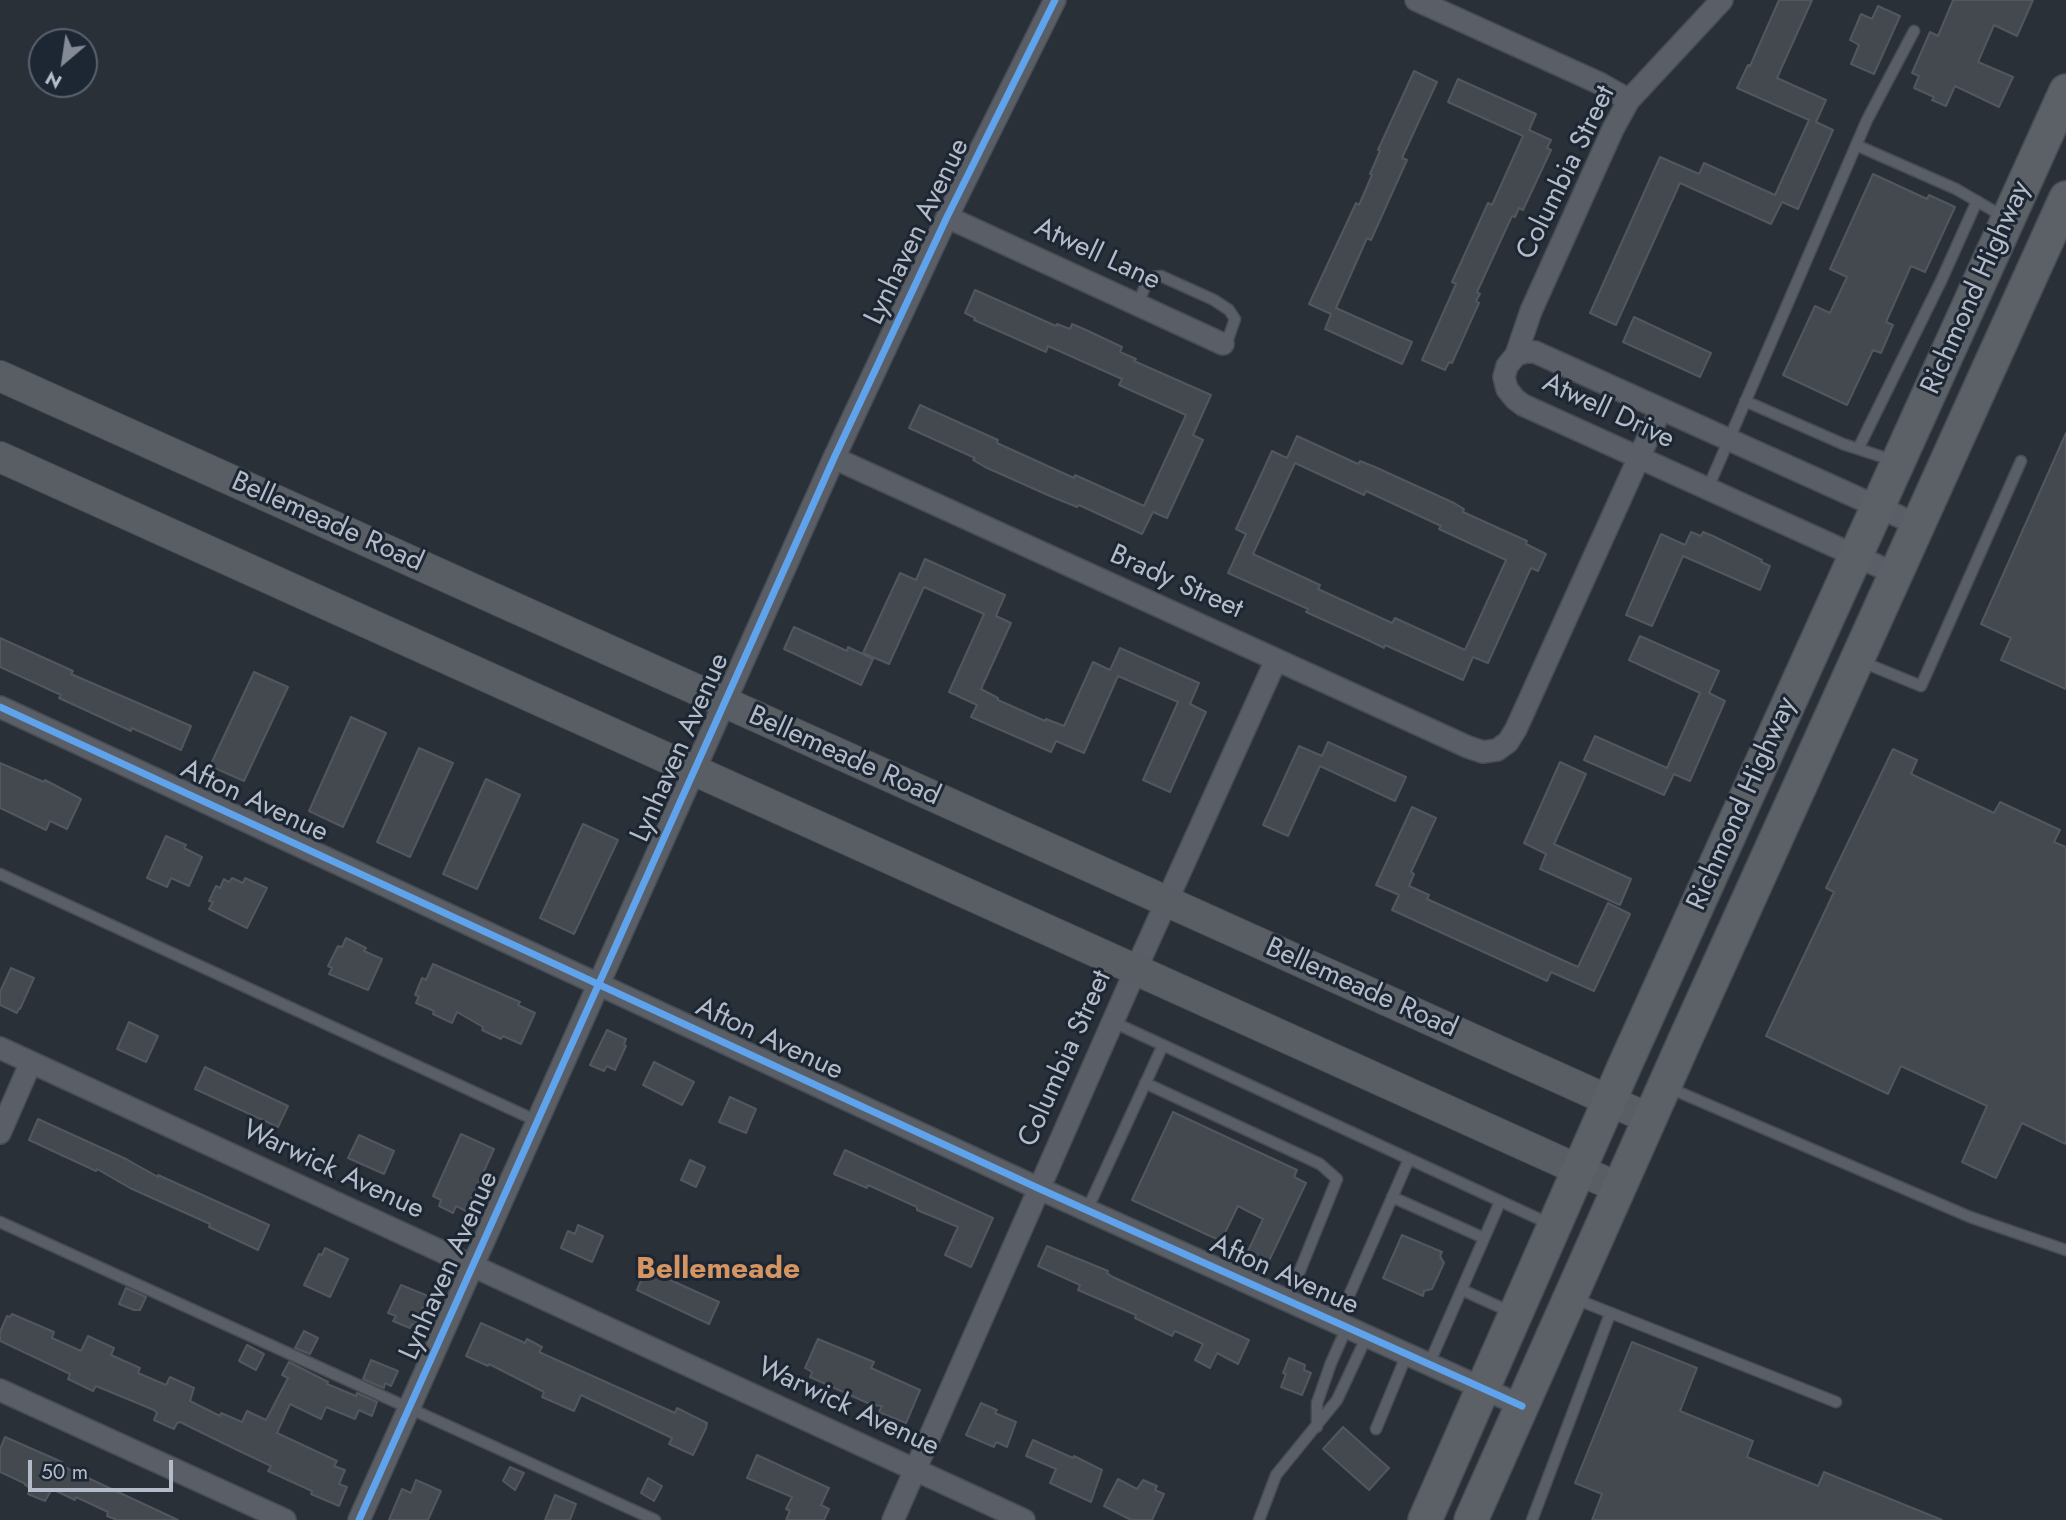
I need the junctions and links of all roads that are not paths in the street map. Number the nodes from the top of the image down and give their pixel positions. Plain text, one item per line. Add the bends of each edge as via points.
1 (1055, 0) edge
2 (1416, 0) edge
3 (1722, 0) edge
4 (1914, 31) dead end
5 (1629, 100) junction
6 (2064, 103) edge
7 (1856, 145) junction
8 (2066, 198) edge
9 (1977, 201) junction
10 (947, 217) junction
11 (2008, 219) junction
12 (1137, 305) junction
13 (1223, 344) joint
14 (1516, 355) junction
15 (0, 376) edge
16 (1745, 401) junction
17 (1661, 409) junction
18 (1728, 439) junction
19 (1858, 449) junction
20 (0, 457) edge
21 (1639, 457) junction
22 (834, 458) junction
23 (2021, 460) dead end
24 (1898, 461) junction
25 (1708, 488) junction
26 (1878, 507) junction
27 (1918, 525) junction
28 (1856, 555) junction
29 (1896, 574) junction
30 (1857, 659) junction
31 (1276, 660) junction
32 (724, 703) junction
33 (0, 707) edge
34 (694, 770) junction
35 (0, 874) edge
36 (1167, 902) junction
37 (1136, 969) junction
38 (599, 985) junction
39 (1113, 1022) junction
40 (1163, 1045) junction
41 (0, 1048) edge
42 (32, 1062) junction
43 (1145, 1083) junction
44 (1664, 1086) junction
45 (1609, 1101) junction
46 (1650, 1119) junction
47 (537, 1121) junction
48 (0, 1133) edge
49 (1409, 1159) junction
50 (1579, 1170) junction
51 (1619, 1188) junction
52 (1040, 1189) junction
53 (1392, 1197) junction
54 (1500, 1202) junction
55 (1087, 1210) junction
56 (0, 1222) edge
57 (1554, 1226) junction
58 (1484, 1238) junction
59 (2066, 1250) edge
60 (473, 1266) junction
61 (1462, 1290) junction
62 (1570, 1297) junction
63 (1288, 1300) junction
64 (1516, 1314) junction
65 (1610, 1314) junction
66 (1350, 1329) junction
67 (1407, 1354) junction
68 (1430, 1364) junction
69 (1484, 1389) junction
70 (0, 1390) edge
71 (1836, 1402) dead end
72 (1522, 1406) junction
73 (409, 1409) junction
74 (1317, 1427) junction
75 (1376, 1429) dead end
76 (915, 1470) junction
77 (285, 1520) edge
78 (359, 1520) edge
79 (655, 1520) edge
80 (893, 1520) edge
81 (1024, 1520) edge
82 (1259, 1520) edge
83 (1425, 1520) edge
84 (1471, 1520) edge
85 (1532, 1520) edge

1 - 10 street, Lynhaven Avenue
2 - 5 street
3 - 5 street, Columbia Street
4 - 7 lane
5 - 14 street, Columbia Street via 1531,311
6 - 11 main road, Richmond Highway
7 - 9 lane
7 - 16 lane
8 - 27 main road, Richmond Highway
9 - 11 lane
9 - 19 lane
10 - 12 street, Atwell Lane
10 - 22 street, Lynhaven Avenue
11 - 24 main road, Richmond Highway
12 - 13 street, Atwell Lane
12 - 13 lane via 1153,276 1214,300 1235,319
14 - 17 street, Atwell Drive via 1535,352
14 - 21 street, Atwell Drive via 1504,377 1515,399
15 - 32 main road, Bellemeade Road
16 - 18 lane
16 - 19 lane
17 - 18 street, Atwell Drive
17 - 21 street
18 - 25 lane
18 - 26 street, Atwell Drive
19 - 24 lane
20 - 34 main road
21 - 25 street, Atwell Drive
21 - 31 street, Brady Street via 1516,729 1497,750 1468,747
22 - 31 street, Brady Street
22 - 32 street, Lynhaven Avenue
23 - 30 lane via 1921,685
24 - 26 main road, Richmond Highway
25 - 28 street, Atwell Drive
26 - 27 street, Atwell Drive
26 - 28 main road, Richmond Highway
27 - 29 main road, Richmond Highway
28 - 29 street, Atwell Drive
28 - 45 main road, Richmond Highway
29 - 30 main road, Richmond Highway
30 - 44 main road, Richmond Highway
31 - 36 street, Columbia Street
32 - 34 street, Lynhaven Avenue
32 - 36 main road, Bellemeade Road
33 - 38 street, Afton Avenue
34 - 37 main road
34 - 38 street, Lynhaven Avenue
35 - 47 lane
36 - 37 street, Columbia Street
36 - 45 main road, Bellemeade Road
37 - 39 street, Columbia Street
37 - 50 main road
38 - 47 street, Lynhaven Avenue
38 - 52 street, Afton Avenue
39 - 40 lane
39 - 52 street, Columbia Street
40 - 43 lane
40 - 49 lane
41 - 42 street, Warwick Avenue
42 - 48 street
42 - 60 street, Warwick Avenue
43 - 55 lane
43 - 63 lane via 1320,1164 1337,1179
44 - 46 main road, Richmond Highway
44 - 59 lane via 1970,1217
45 - 46 main road, Bellemeade Road
45 - 50 main road, Richmond Highway
46 - 51 main road, Richmond Highway
47 - 60 street, Lynhaven Avenue
49 - 53 lane
49 - 54 lane
50 - 51 main road
50 - 57 main road, Richmond Highway
51 - 62 main road, Richmond Highway
52 - 55 street, Afton Avenue
52 - 76 street, Columbia Street
53 - 58 lane
53 - 66 lane
54 - 57 lane
54 - 58 lane
55 - 63 street, Afton Avenue
56 - 73 lane
57 - 64 main road, Richmond Highway
58 - 61 lane
60 - 73 street, Lynhaven Avenue
60 - 76 street, Warwick Avenue
61 - 64 lane
61 - 68 lane
62 - 65 lane
62 - 72 main road, Richmond Highway
63 - 66 street, Afton Avenue
64 - 69 main road, Richmond Highway
65 - 71 lane
65 - 85 lane
66 - 67 street, Afton Avenue
66 - 74 lane via 1331,1363 1317,1403
66 - 74 lane via 1337,1400
67 - 68 street, Afton Avenue
67 - 75 lane
68 - 69 street, Afton Avenue
69 - 72 street, Afton Avenue
69 - 83 main road, Richmond Highway
70 - 77 street
72 - 84 main road, Richmond Highway
73 - 78 street, Lynhaven Avenue
73 - 79 lane
74 - 82 lane via 1276,1475
76 - 80 street, Columbia Street
76 - 81 street, Warwick Avenue

